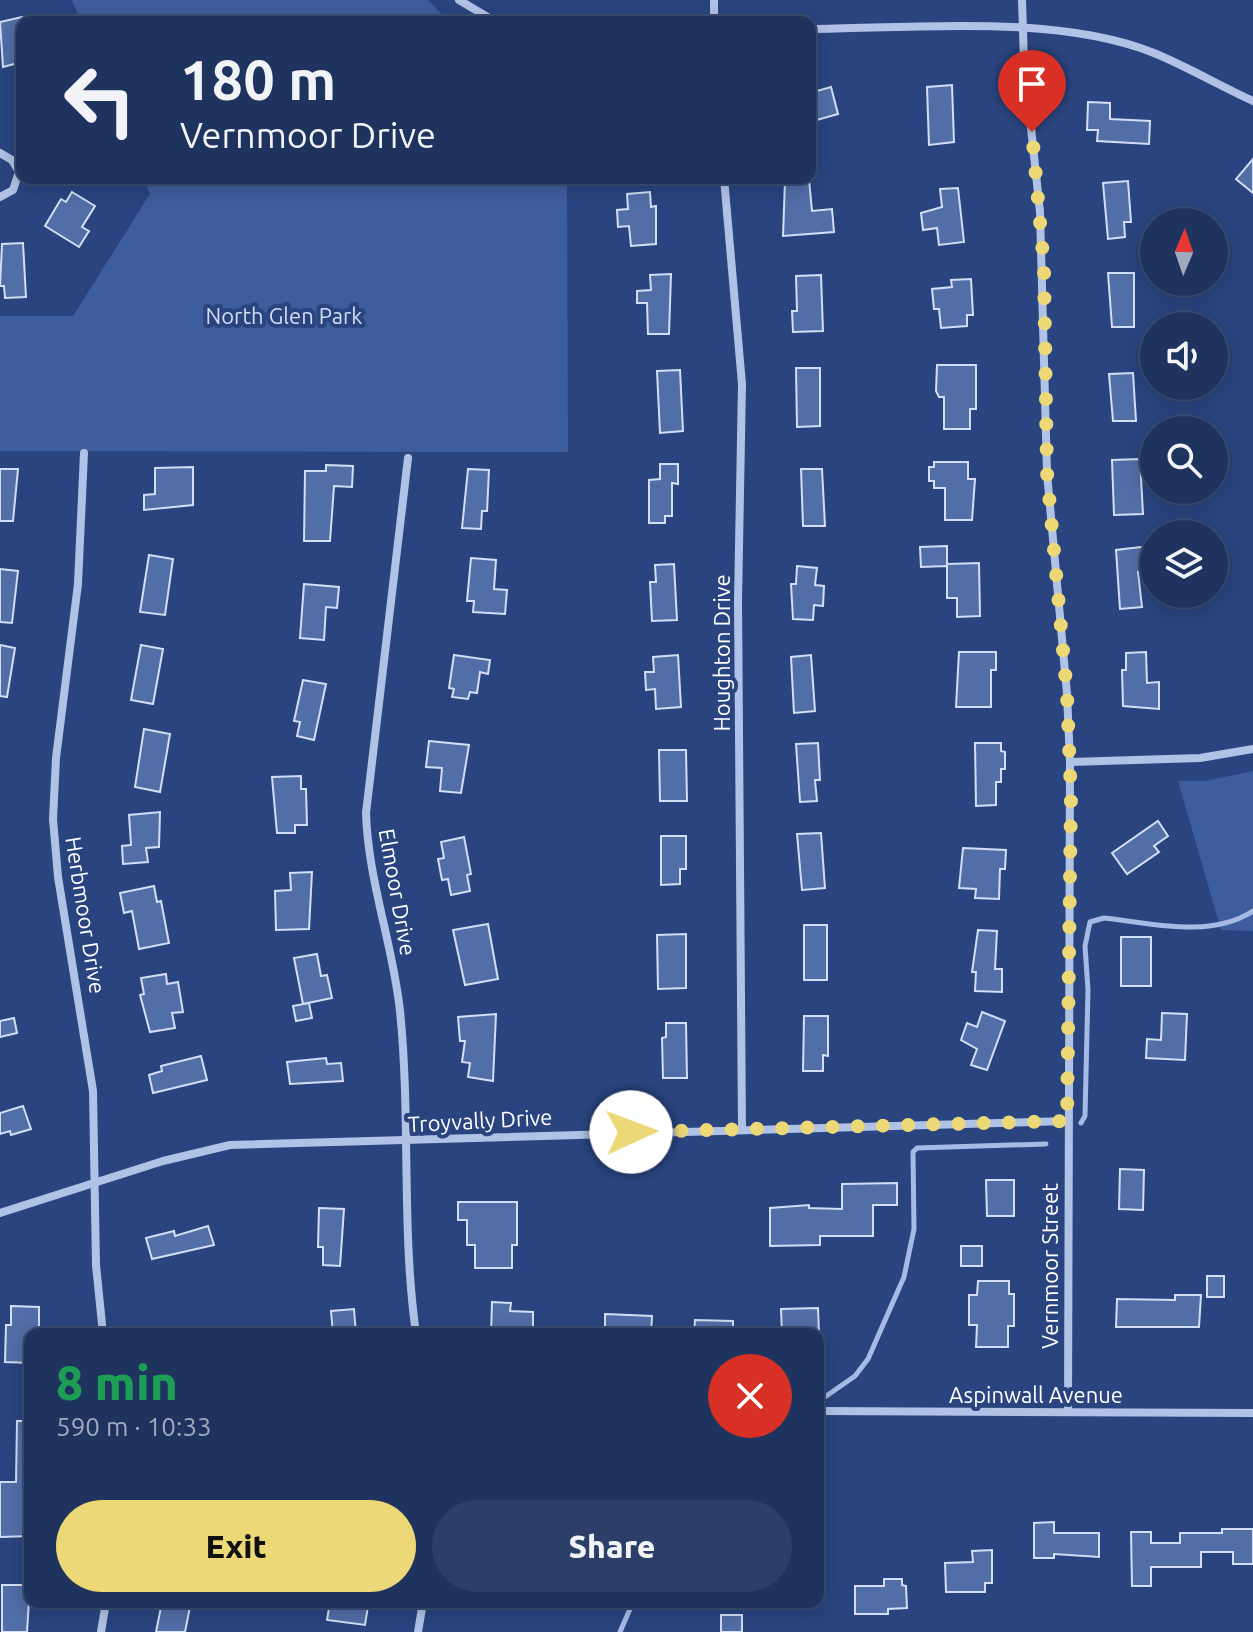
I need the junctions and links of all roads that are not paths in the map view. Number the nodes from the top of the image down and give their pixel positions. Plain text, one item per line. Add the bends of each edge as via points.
1 (459, 0) edge
2 (1022, 0) edge
3 (486, 16) edge
4 (816, 29) edge
5 (1022, 29) junction
6 (1253, 101) edge
7 (0, 153) edge
8 (16, 167) edge
9 (16, 181) edge
10 (725, 184) edge
11 (0, 197) edge
12 (84, 453) dead end
13 (408, 458) dead end
14 (1253, 749) edge
15 (1070, 762) junction
16 (1067, 1121) junction
17 (742, 1129) junction
18 (407, 1143) junction
19 (95, 1182) junction
20 (0, 1213) edge
21 (102, 1328) edge
22 (415, 1328) edge
23 (824, 1411) edge
24 (1068, 1412) junction
25 (1253, 1413) edge
26 (105, 1608) edge
27 (422, 1608) edge
28 (101, 1632) edge
29 (418, 1632) edge

1 - 3 street
2 - 5 street, Vernmoor Street
4 - 5 street
5 - 6 street via 1104,38 1154,53
5 - 15 street, Vernmoor Street via 1040,212 1047,473
7 - 8 street
9 - 11 street via 13,190
10 - 17 street, Houghton Drive via 742,384
12 - 19 street, Herbmoor Drive via 77,597 53,819 89,1060
13 - 18 street, Elmoor Drive via 366,813 400,1011
14 - 15 street via 1200,758
15 - 16 street, Vernmoor Street
16 - 17 street, Troyvally Drive
16 - 24 street, Vernmoor Street
17 - 18 street, Troyvally Drive
18 - 19 street, Troyvally Drive via 230,1145
18 - 22 street, Elmoor Drive
19 - 20 street, Troyvally Drive
19 - 21 street, Herbmoor Drive
23 - 24 street, Aspinwall Avenue
24 - 25 street, Aspinwall Avenue
26 - 28 street
27 - 29 street

